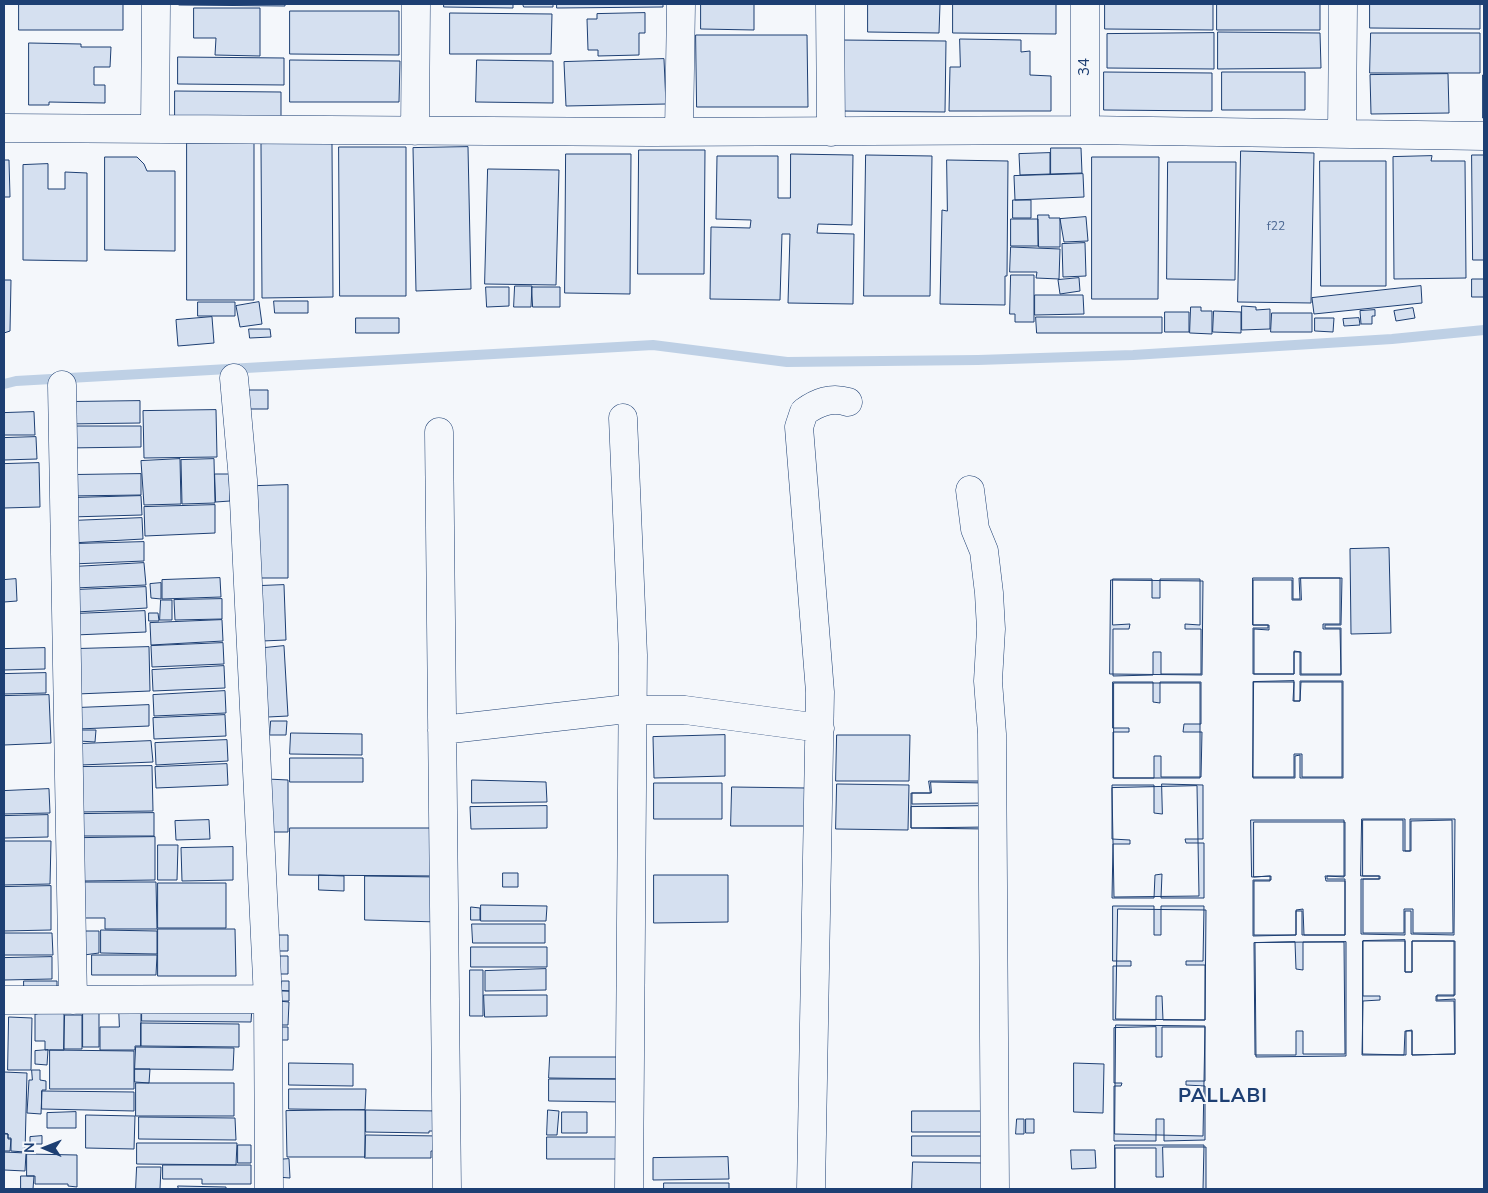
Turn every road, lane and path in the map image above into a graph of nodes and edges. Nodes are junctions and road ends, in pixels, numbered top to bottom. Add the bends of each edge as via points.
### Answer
1 (156, 4) edge
2 (416, 4) edge
3 (680, 4) edge
4 (830, 4) edge
5 (1085, 4) edge
6 (1343, 4) edge
7 (4, 128) edge
8 (155, 129) junction
9 (415, 130) junction
10 (1085, 130) junction
11 (679, 132) junction
12 (831, 132) junction
13 (1342, 134) junction
14 (1484, 136) edge
15 (234, 378) dead end
16 (62, 385) dead end
17 (848, 402) dead end
18 (624, 418) dead end
19 (439, 432) dead end
20 (970, 490) dead end
21 (633, 710) junction
22 (820, 728) junction
23 (442, 730) junction
24 (268, 999) junction
25 (4, 1000) edge
26 (74, 1000) junction
27 (269, 1189) edge
28 (447, 1189) edge
29 (629, 1189) edge
30 (811, 1189) edge
31 (995, 1189) edge

1 - 8 street
2 - 9 street
3 - 11 street
4 - 12 street
5 - 10 street, 34
6 - 13 street
7 - 8 street
8 - 9 street
9 - 11 street
10 - 12 street
10 - 13 street
11 - 12 street
13 - 14 street
15 - 24 street via 243,480
16 - 26 street
17 - 22 street via 837,399 821,402 804,412 799,427 820,692
18 - 21 street
19 - 23 street
20 - 31 street via 975,529 984,551 990,593 988,681 992,734
21 - 22 street via 685,710
21 - 23 street
21 - 29 street
22 - 30 street
23 - 28 street
24 - 26 street
24 - 27 street
25 - 26 street

